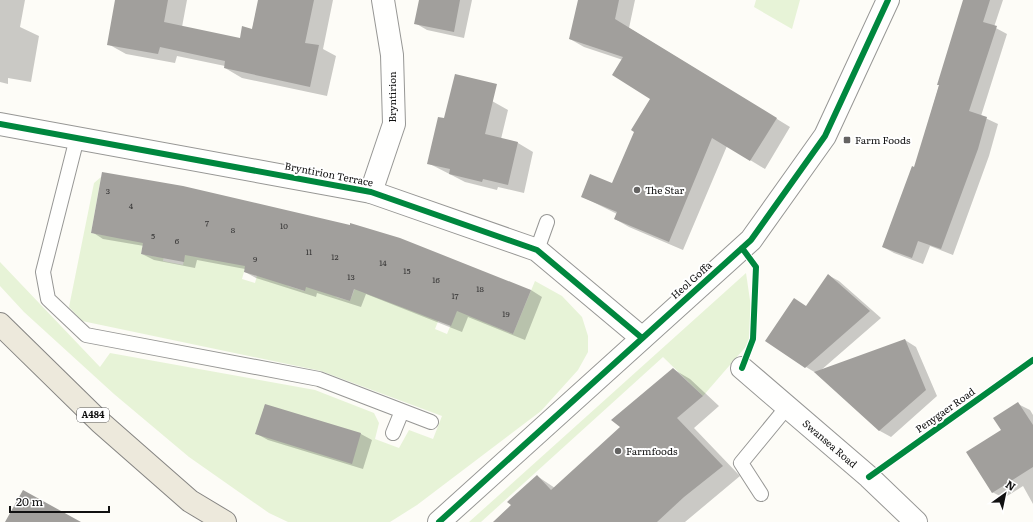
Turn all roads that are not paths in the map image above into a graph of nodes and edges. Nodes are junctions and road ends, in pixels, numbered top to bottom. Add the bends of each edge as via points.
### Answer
1 (383, 0) edge
2 (888, 0) edge
3 (0, 124) edge
4 (77, 138) junction
5 (371, 192) junction
6 (547, 222) dead end
7 (537, 250) junction
8 (0, 324) edge
9 (642, 338) junction
10 (742, 368) dead end
11 (787, 407) junction
12 (402, 411) junction
13 (431, 422) dead end
14 (393, 433) dead end
15 (761, 494) dead end
16 (190, 501) junction
17 (914, 521) edge
18 (205, 522) edge
19 (225, 522) edge
20 (439, 522) edge

1 - 5 street, Bryntirion via 392,55 394,124
2 - 9 street, Heol Goffa via 825,136 751,240
3 - 4 street, Bryntirion Terrace
4 - 5 street, Bryntirion Terrace
4 - 12 lane via 43,272 48,299 86,334 318,379
5 - 7 street, Bryntirion Terrace
6 - 7 lane
7 - 9 street, Bryntirion Terrace
8 - 16 main road, A484 via 100,422
9 - 20 street, Heol Goffa
10 - 11 street, Swansea Road
11 - 15 lane via 741,463
11 - 17 street, Swansea Road via 869,476
12 - 13 lane
12 - 14 lane
16 - 18 main road, A484
16 - 19 main road, A484

